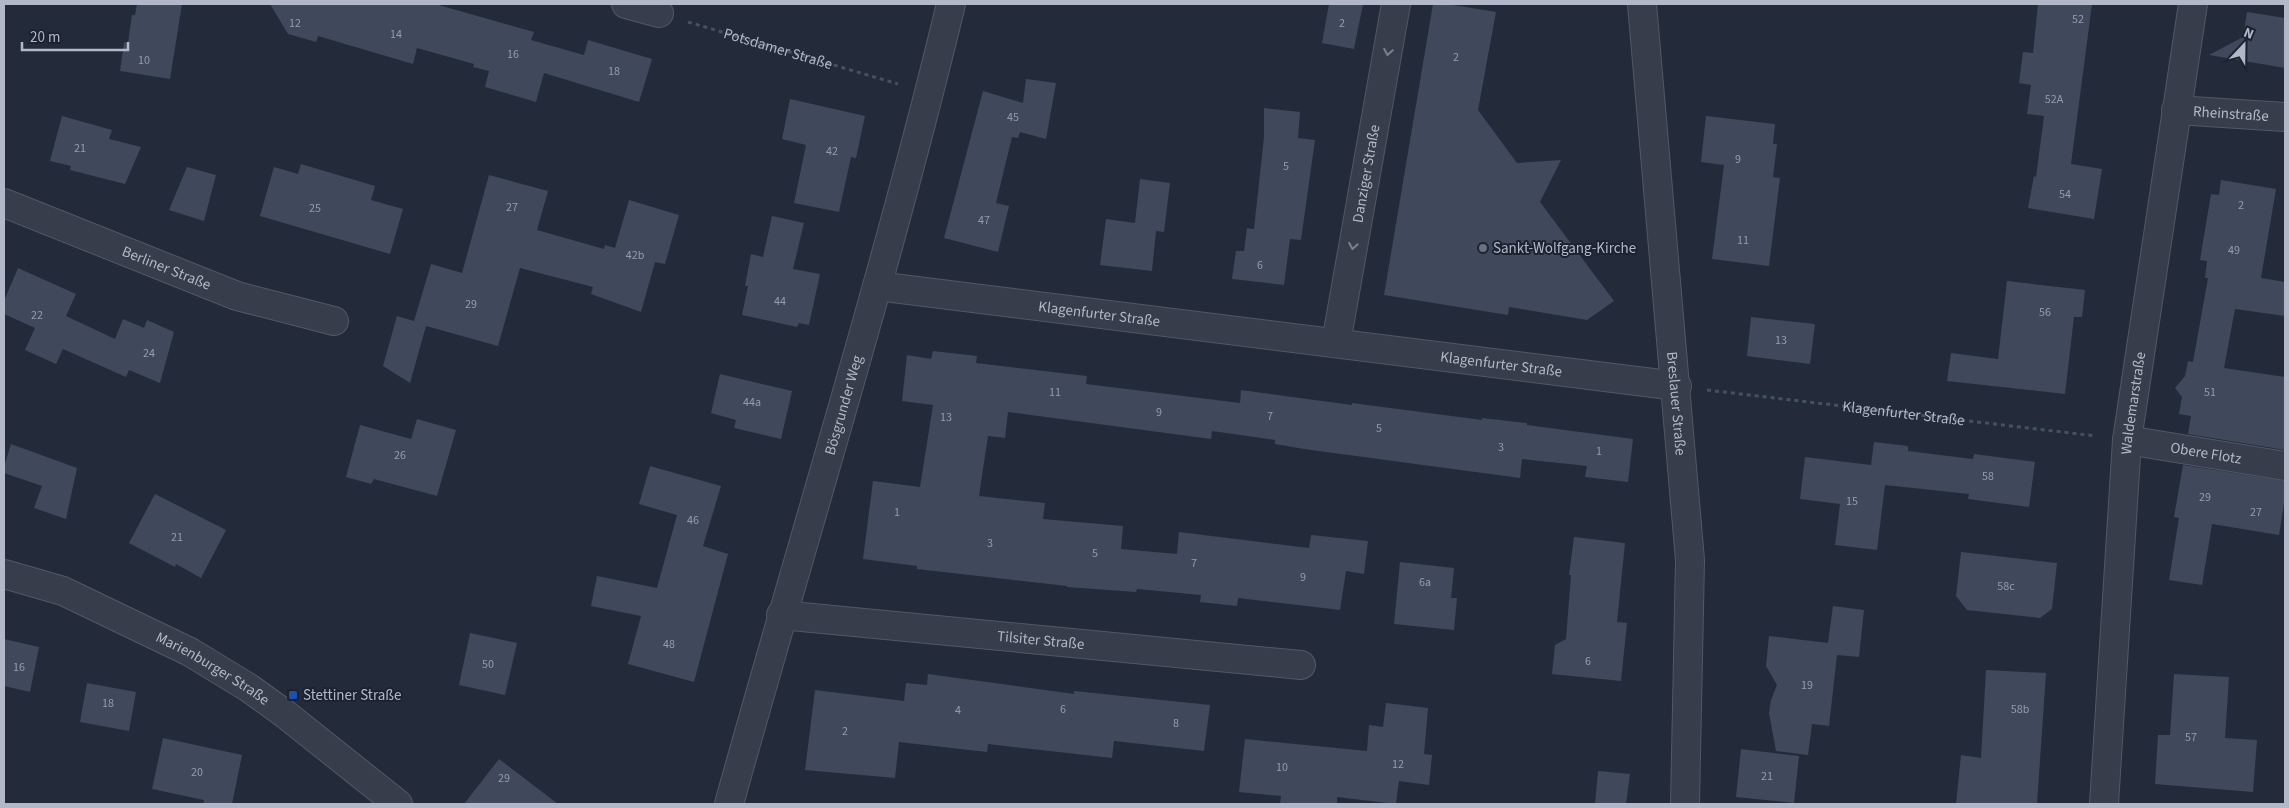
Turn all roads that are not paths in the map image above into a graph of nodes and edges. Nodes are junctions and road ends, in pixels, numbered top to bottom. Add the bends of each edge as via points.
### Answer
1 (626, 4) edge
2 (951, 4) edge
3 (1396, 4) edge
4 (1642, 4) edge
5 (2193, 4) edge
6 (659, 13) road end
7 (2176, 110) junction
8 (2285, 118) edge
9 (4, 203) edge
10 (876, 286) junction
11 (334, 321) dead end
12 (1336, 344) junction
13 (1677, 386) junction
14 (2126, 440) junction
15 (2285, 466) edge
16 (4, 574) edge
17 (781, 615) junction
18 (1301, 665) dead end
19 (398, 804) edge
20 (729, 804) edge
21 (1685, 804) edge
22 (2104, 804) edge

1 - 6 street
2 - 10 street, Bösgrunder Weg via 930,93
3 -> 12 street, Danziger Straße
4 - 13 street, Breslauer Straße
5 - 7 street, Waldemarstraße
7 - 8 street, Rheinstraße
7 - 14 street, Waldemarstraße
9 - 11 street, Berliner Straße via 237,296
10 - 12 street, Klagenfurter Straße
10 - 17 street, Bösgrunder Weg
12 - 13 street, Klagenfurter Straße
13 - 21 street, Breslauer Straße via 1690,560
14 - 15 street, Obere Flotz
14 - 22 street, Waldemarstraße
16 - 19 street, Marienburger Straße via 62,591 190,652 285,714
17 - 18 street, Tilsiter Straße
17 - 20 street, Bösgrunder Weg

